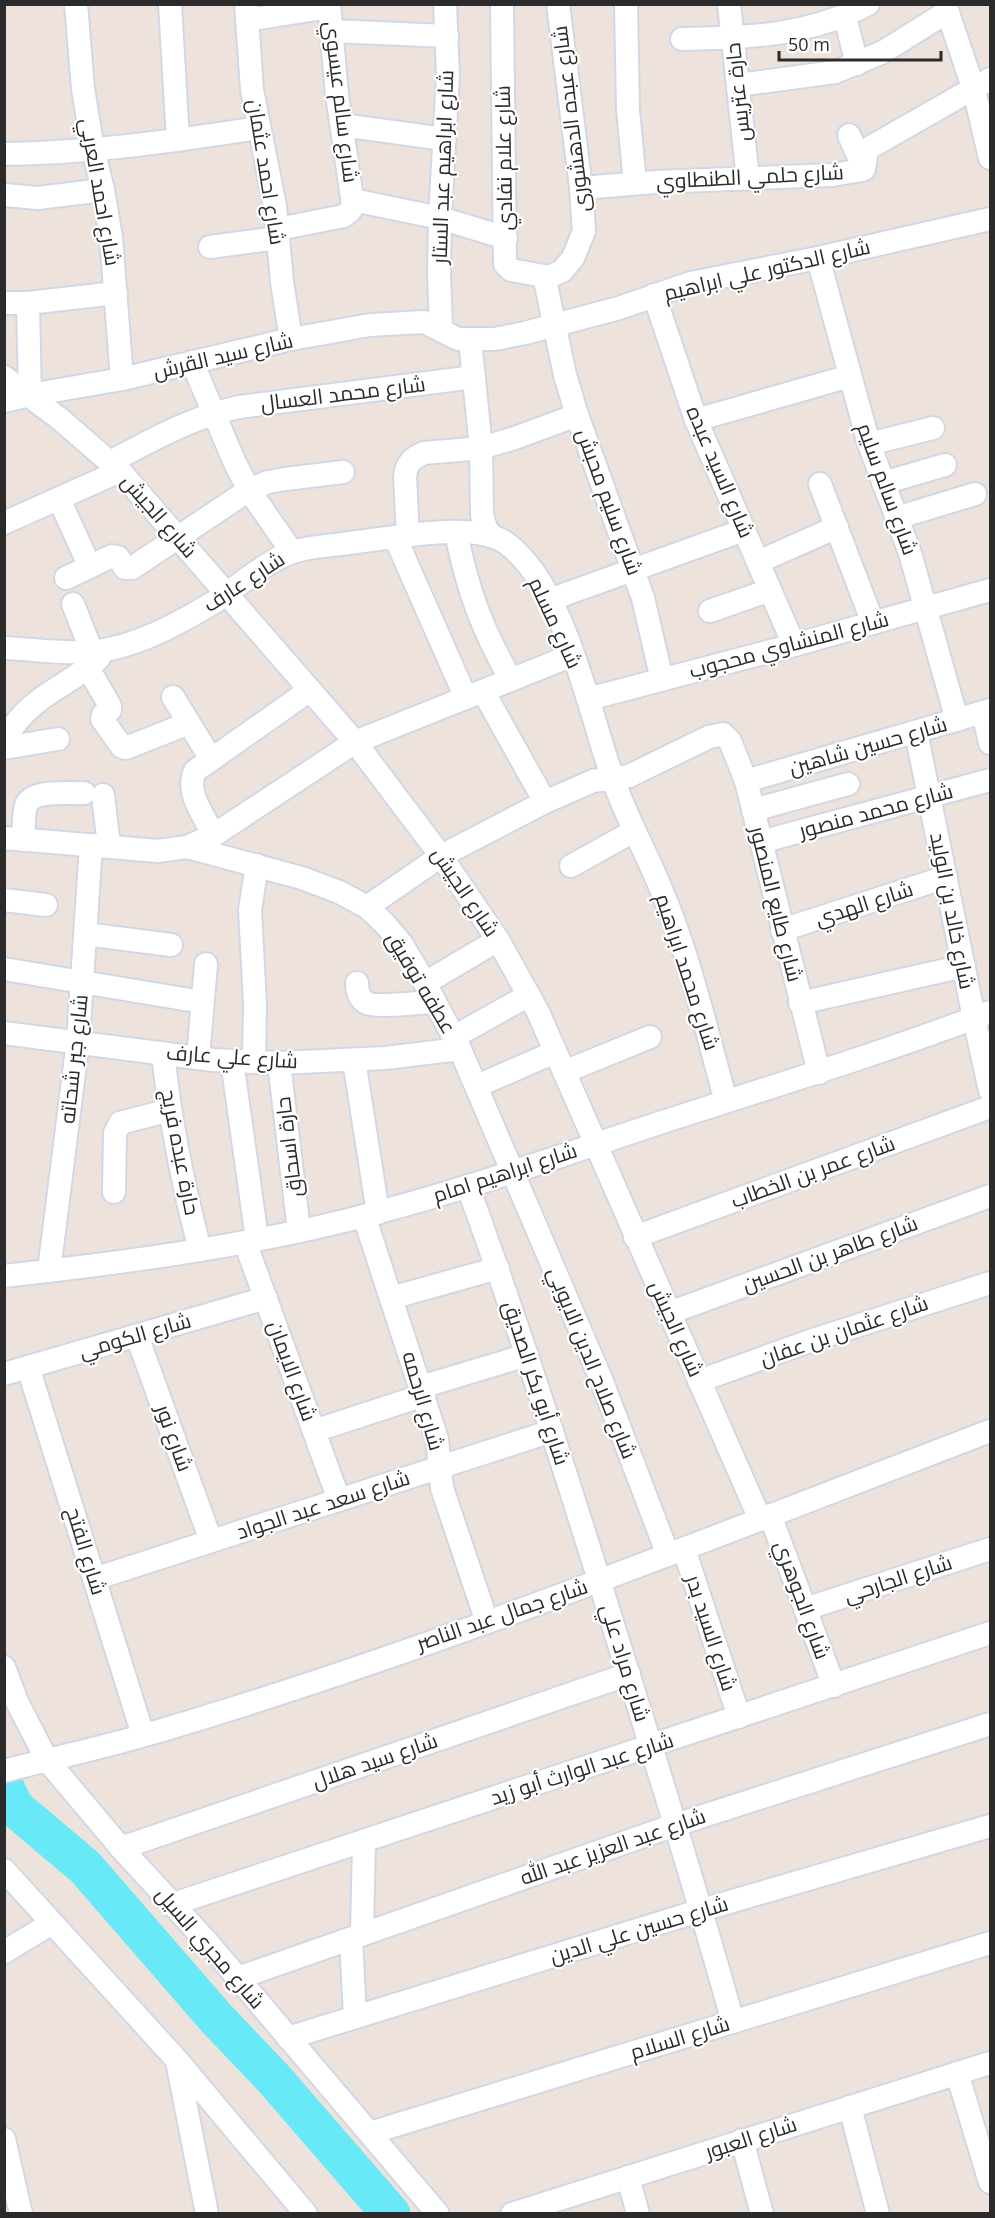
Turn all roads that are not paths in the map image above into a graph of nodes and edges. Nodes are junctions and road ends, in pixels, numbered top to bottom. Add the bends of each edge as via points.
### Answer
1 (76, 4) edge
2 (170, 4) edge
3 (445, 4) edge
4 (502, 4) edge
5 (558, 4) edge
6 (626, 4) edge
7 (729, 4) edge
8 (868, 4) edge
9 (329, 6) edge
10 (946, 8) edge
11 (247, 12) edge
12 (845, 17) junction
13 (331, 31) junction
14 (447, 36) junction
15 (732, 38) junction
16 (682, 39) dead end
17 (857, 64) junction
18 (738, 85) junction
19 (982, 85) edge
20 (342, 125) junction
21 (259, 128) junction
22 (849, 135) dead end
23 (444, 139) junction
24 (178, 140) junction
25 (93, 149) junction
26 (4, 154) edge
27 (990, 158) edge
28 (864, 169) junction
29 (748, 179) junction
30 (635, 183) junction
31 (581, 188) junction
32 (104, 190) junction
33 (4, 195) edge
34 (353, 200) junction
35 (440, 218) junction
36 (990, 219) edge
37 (278, 233) junction
38 (506, 238) junction
39 (210, 247) dead end
40 (818, 258) junction
41 (549, 278) junction
42 (117, 293) junction
43 (654, 295) junction
44 (4, 303) edge
45 (28, 303) junction
46 (554, 325) junction
47 (441, 329) junction
48 (291, 339) junction
49 (470, 340) junction
50 (192, 363) junction
51 (850, 376) junction
52 (4, 377) edge
53 (474, 377) junction
54 (122, 379) junction
55 (30, 395) junction
56 (4, 401) edge
57 (213, 412) junction
58 (577, 415) junction
59 (696, 420) junction
60 (933, 428) dead end
61 (869, 444) junction
62 (481, 448) junction
63 (945, 465) dead end
64 (115, 467) junction
65 (343, 472) dead end
66 (883, 483) junction
67 (820, 484) dead end
68 (249, 490) junction
69 (975, 494) dead end
70 (58, 499) junction
71 (896, 518) junction
72 (4, 523) edge
73 (837, 527) junction
74 (744, 530) junction
75 (456, 532) junction
76 (402, 536) junction
77 (490, 536) junction
78 (179, 538) junction
79 (292, 552) junction
80 (758, 562) junction
81 (90, 567) junction
82 (634, 570) junction
83 (66, 578) dead end
84 (770, 590) junction
85 (990, 590) edge
86 (227, 594) junction
87 (549, 600) junction
88 (74, 604) dead end
89 (927, 608) junction
90 (710, 611) dead end
91 (873, 623) junction
92 (794, 645) junction
93 (4, 648) edge
94 (573, 655) junction
95 (96, 656) junction
96 (511, 680) junction
97 (662, 680) junction
98 (310, 690) junction
99 (475, 694) junction
100 (173, 697) dead end
101 (588, 699) junction
102 (987, 711) edge
103 (12, 718) edge
104 (957, 720) junction
105 (189, 723) junction
106 (916, 732) junction
107 (58, 739) dead end
108 (4, 741) edge
109 (355, 742) junction
110 (990, 743) edge
111 (4, 748) edge
112 (211, 759) junction
113 (612, 779) junction
114 (990, 780) edge
115 (746, 781) junction
116 (848, 784) dead end
117 (929, 797) junction
118 (545, 802) junction
119 (753, 810) junction
120 (634, 831) junction
121 (214, 835) junction
122 (14, 839) edge
123 (761, 842) junction
124 (100, 845) junction
125 (187, 847) junction
126 (441, 856) junction
127 (257, 865) junction
128 (571, 866) dead end
129 (946, 877) junction
130 (4, 900) edge
131 (46, 905) dead end
132 (367, 908) junction
133 (782, 930) junction
134 (85, 934) junction
135 (498, 940) junction
136 (171, 945) dead end
137 (206, 964) dead end
138 (964, 966) junction
139 (4, 969) edge
140 (82, 982) junction
141 (357, 983) dead end
142 (430, 993) junction
143 (529, 996) junction
144 (202, 1002) junction
145 (800, 1003) junction
146 (982, 1015) edge
147 (4, 1033) edge
148 (650, 1038) dead end
149 (78, 1041) junction
150 (457, 1043) junction
151 (164, 1053) junction
152 (198, 1058) junction
153 (354, 1060) junction
154 (231, 1061) junction
155 (254, 1062) junction
156 (560, 1062) junction
157 (279, 1063) junction
158 (819, 1073) junction
159 (477, 1086) junction
160 (990, 1090) edge
161 (726, 1101) junction
162 (990, 1107) edge
163 (170, 1110) junction
164 (596, 1144) junction
165 (514, 1172) junction
166 (468, 1187) junction
167 (114, 1192) dead end
168 (990, 1196) edge
169 (371, 1214) junction
170 (299, 1231) junction
171 (635, 1237) junction
172 (251, 1241) junction
173 (200, 1250) junction
174 (498, 1268) junction
175 (49, 1271) junction
176 (4, 1276) edge
177 (990, 1283) edge
178 (266, 1298) junction
179 (391, 1298) junction
180 (669, 1313) junction
181 (137, 1336) junction
182 (527, 1355) junction
183 (28, 1367) junction
184 (4, 1374) edge
185 (699, 1381) junction
186 (422, 1391) junction
187 (314, 1431) junction
188 (552, 1431) junction
189 (990, 1431) edge
190 (441, 1467) junction
191 (339, 1500) junction
192 (765, 1517) junction
193 (211, 1541) junction
194 (990, 1549) edge
195 (676, 1552) junction
196 (94, 1578) junction
197 (600, 1581) junction
198 (805, 1609) junction
199 (487, 1622) junction
200 (990, 1634) edge
201 (4, 1668) edge
202 (629, 1674) junction
203 (834, 1686) junction
204 (739, 1717) junction
205 (990, 1724) edge
206 (143, 1736) junction
207 (651, 1746) junction
208 (37, 1763) junction
209 (4, 1771) edge
210 (675, 1825) junction
211 (990, 1826) edge
212 (364, 1841) junction
213 (121, 1848) junction
214 (4, 1870) edge
215 (173, 1904) junction
216 (702, 1910) junction
217 (52, 1923) junction
218 (357, 1936) junction
219 (990, 1943) edge
220 (4, 1952) edge
221 (238, 1978) junction
222 (355, 2017) junction
223 (733, 2022) junction
224 (288, 2038) junction
225 (177, 2060) junction
226 (990, 2063) edge
227 (957, 2073) junction
228 (849, 2107) junction
229 (370, 2133) junction
230 (4, 2139) edge
231 (742, 2140) junction
232 (8, 2172) edge
233 (628, 2177) junction
234 (990, 2182) edge
235 (21, 2214) edge
236 (207, 2214) edge
237 (306, 2214) edge
238 (438, 2214) edge
239 (512, 2214) edge
240 (638, 2214) edge
241 (762, 2214) edge
242 (878, 2214) edge

1 - 25 street, شارع احمد العربي
2 - 24 street
3 - 14 street, شارع ابراهيم عبد الستار
4 - 38 street, شارع علام نفادي
5 - 31 street, شارع عبده الدهشورى
6 - 30 street via 628,110
7 - 15 street, حارة عتريس
8 - 12 street
9 - 11 street
9 - 13 street, شارع سالم عيسوي
10 - 17 street via 883,52
10 - 19 street
11 - 21 street, شارع احمد عثمان via 252,90
12 - 15 street via 805,28
12 - 17 street
13 - 14 street
13 - 20 street, شارع سالم عيسوي
14 - 23 street, شارع ابراهيم عبد الستار
15 - 16 street
15 - 18 street, حارة عتريس
17 - 18 street via 835,72
18 - 29 street, حارة عتريس
19 - 27 street
19 - 28 street, شارع حلمي الطنطاوي via 869,148
20 - 23 street
20 - 34 street, شارع سالم عيسوي
21 - 24 street
21 - 37 street, شارع احمد عثمان
22 - 28 street
23 - 35 street, شارع ابراهيم عبد الستار
24 - 25 street
25 - 26 street
25 - 32 street, شارع احمد العربي
28 - 29 street, شارع حلمي الطنطاوي via 832,175
29 - 30 street, شارع حلمي الطنطاوي
30 - 31 street, شارع حلمي الطنطاوي
31 - 41 street, شارع عبده الدهشورى via 584,231 579,246 567,267
32 - 33 street via 38,198
32 - 42 street, شارع احمد العربي
34 - 35 street
34 - 37 street via 351,210 344,216
35 - 38 street
35 - 47 street, شارع ابراهيم عبد الستار
36 - 40 street, شارع الدكتور علي ابراهيم
37 - 39 street
37 - 48 street, شارع احمد عثمان
38 - 41 street, شارع علام نفادي via 508,268
40 - 43 street, شارع الدكتور علي ابراهيم via 691,283
40 - 51 street, شارع سالم سليم
41 - 46 street via 546,285
42 - 45 street
42 - 54 street, شارع احمد العربي
43 - 46 street, شارع الدكتور علي ابراهيم
43 - 59 street, شارع السيد عبده
44 - 45 street
45 - 55 street
46 - 49 street, شارع الدكتور علي ابراهيم via 495,339
46 - 58 street, شارع سليم محبش
47 - 48 street, شارع سيد القرش via 412,321
47 - 49 street, شارع الدكتور علي ابراهيم via 458,339
48 - 50 street, شارع سيد القرش
49 - 53 street
50 - 54 street, شارع سيد القرش
50 - 57 street
51 - 59 street
51 - 61 street, شارع سالم سليم
52 - 55 street, شارع الجيش
53 - 57 street, شارع محمد العسال
53 - 62 street
54 - 55 street, شارع سيد القرش
55 - 56 street, شارع سيد القرش
55 - 64 street, شارع الجيش
57 - 64 street, شارع محمد العسال via 186,423
57 - 68 street
58 - 62 street
58 - 82 street, شارع سليم محبش
59 - 74 street, شارع السيد عبده
60 - 61 street
61 - 66 street, شارع سالم سليم
62 - 76 street via 424,453 410,462 405,477
62 - 77 street via 482,515
63 - 66 street
64 - 70 street, شارع محمد العسال
64 - 78 street, شارع الجيش
65 - 68 street via 268,482
66 - 71 street, شارع سالم سليم
67 - 73 street
68 - 78 street
68 - 79 street
69 - 71 street
70 - 72 street, شارع محمد العسال
70 - 81 street
71 - 89 street, شارع سالم سليم
73 - 80 street
73 - 91 street
74 - 80 street, شارع السيد عبده
74 - 82 street
75 - 76 street, شارع عارف
75 - 77 street, شارع عارف
75 - 96 street via 475,609
76 - 79 street, شارع عارف
76 - 99 street
77 - 87 street, شارع مسلم via 504,542 523,559
78 - 81 street via 129,569 114,556
78 - 86 street, شارع الجيش
79 - 86 street, شارع عارف
80 - 84 street, شارع السيد عبده
81 - 83 street
82 - 87 street
82 - 97 street, شارع سليم محبش
84 - 90 street
84 - 92 street, شارع السيد عبده
85 - 89 street, شارع المنشاوي محجوب
86 - 95 street, شارع عارف via 165,629
86 - 98 street, شارع الجيش
87 - 94 street, شارع مسلم
88 - 95 street
89 - 91 street, شارع المنشاوي محجوب
89 - 104 street, شارع سالم سليم
91 - 92 street, شارع المنشاوي محجوب
92 - 97 street, شارع المنشاوي محجوب
93 - 95 street, شارع عارف
94 - 96 street
94 - 101 street, شارع مسلم
95 - 103 street
95 - 105 street via 111,709 102,719 122,747
96 - 99 street
97 - 101 street, شارع المنشاوي محجوب
98 - 109 street, شارع الجيش
98 - 112 street
99 - 109 street
99 - 118 street
100 - 105 street
101 - 113 street, شارع مسلم
102 - 104 street, شارع حسين شاهين
102 - 110 street
103 - 108 street
104 - 106 street, شارع حسين شاهين
105 - 112 street
106 - 115 street, شارع حسين شاهين
106 - 117 street, شارع خالد بن الوليد
107 - 111 street
109 - 121 street
109 - 126 street, شارع الجيش
112 - 121 street via 195,771 191,785
113 - 115 street, شارع طايع المنصور via 637,773 709,737 723,734
113 - 118 street via 594,781
113 - 120 street, شارع محمد ابراهيم
114 - 117 street, شارع محمد منصور
115 - 119 street, شارع طايع المنصور
116 - 119 street
117 - 123 street, شارع محمد منصور
117 - 129 street, شارع خالد بن الوليد
118 - 126 street
119 - 123 street, شارع طايع المنصور
120 - 128 street
120 - 161 street, شارع محمد ابراهيم via 681,941
121 - 125 street
122 - 124 street
122 - 124 street, شارع جبر شحاته via 26,805 33,797 93,794
123 - 133 street, شارع طايع المنصور
124 - 125 street via 158,851
124 - 134 street, شارع جبر شحاته
125 - 127 street, عطفه توفيق
126 - 132 street
126 - 135 street, شارع الجيش
127 - 132 street, عطفه توفيق via 339,892
127 - 155 street via 250,910
129 - 133 street, شارع الهدي
129 - 138 street, شارع خالد بن الوليد
130 - 131 street
132 - 142 street, عطفه توفيق via 401,943
133 - 145 street, شارع طايع المنصور
134 - 136 street
134 - 140 street, شارع جبر شحاته
135 - 142 street
135 - 143 street, شارع الجيش
137 - 144 street
138 - 145 street
138 - 146 street, شارع خالد بن الوليد
139 - 140 street
140 - 144 street
140 - 149 street, شارع جبر شحاته
141 - 142 street via 361,999 371,1005
142 - 150 street, عطفه توفيق
143 - 150 street, شارع علي عارف
143 - 156 street, شارع الجيش
144 - 152 street
145 - 158 street, شارع طايع المنصور
146 - 158 street, شارع ابراهيم امام
146 - 160 street, شارع خالد بن الوليد
147 - 149 street, شارع علي عارف
148 - 156 street
149 - 151 street, شارع علي عارف
149 - 175 street, شارع جبر شحاته
150 - 153 street, شارع علي عارف
150 - 159 street, عطفه توفيق
151 - 152 street, شارع علي عارف
151 - 163 street, حارة عبده فريج
152 - 154 street, شارع علي عارف
153 - 157 street, شارع علي عارف
153 - 169 street, شارع الرحمه
154 - 155 street, شارع علي عارف
154 - 172 street, شارع الايمان
155 - 157 street, شارع علي عارف
156 - 159 street
156 - 164 street, شارع الجيش
157 - 170 street, حارة اسحاق
158 - 161 street, شارع ابراهيم امام
159 - 165 street, عطفه توفيق
161 - 164 street, شارع ابراهيم امام
162 - 171 street, شارع عمر بن الخطاب
163 - 167 street via 117,1126
163 - 173 street, حارة عبده فريج
164 - 165 street, شارع ابراهيم امام
164 - 171 street, شارع الجيش
165 - 166 street, شارع ابراهيم امام
165 - 195 street, شارع صلاح الدين الايوبي
166 - 169 street, شارع ابراهيم امام
166 - 174 street, شارع أبو بكر الصديق
168 - 180 street, شارع طاهر بن الحسين
169 - 170 street, شارع ابراهيم امام
169 - 179 street, شارع الرحمه
170 - 172 street, شارع ابراهيم امام
171 - 180 street, شارع الجيش
172 - 173 street, شارع ابراهيم امام
172 - 178 street, شارع الايمان
173 - 175 street, شارع ابراهيم امام
174 - 179 street
174 - 182 street, شارع أبو بكر الصديق
175 - 176 street, شارع ابراهيم امام
177 - 185 street, شارع عثمان بن عفان
178 - 181 street, شارع الكومي
178 - 187 street, شارع الايمان
179 - 186 street, شارع الرحمه
180 - 185 street, شارع الجيش
181 - 183 street, شارع الكومي
181 - 193 street, شارع نور
182 - 186 street
182 - 188 street, شارع أبو بكر الصديق
183 - 184 street, شارع الكومي
183 - 196 street, شارع الفتح
185 - 192 street, شارع الجيش
186 - 187 street
186 - 190 street, شارع الرحمه
187 - 191 street, شارع الايمان
188 - 190 street, شارع سعد عبد الجواد
188 - 197 street, شارع أبو بكر الصديق
189 - 192 street, شارع جمال عبد الناصر
190 - 191 street, شارع سعد عبد الجواد
190 - 199 street, شارع الرحمه via 442,1488
191 - 193 street, شارع سعد عبد الجواد
192 - 195 street, شارع جمال عبد الناصر
192 - 198 street, شارع الجوهري
193 - 196 street, شارع سعد عبد الجواد
194 - 198 street, شارع الجارحي
195 - 197 street, شارع جمال عبد الناصر
195 - 204 street, شارع السيد بدر
196 - 206 street, شارع الفتح
197 - 199 street, شارع جمال عبد الناصر
197 - 202 street, شارع مراد علي
198 - 203 street, شارع الجوهري
199 - 206 street, شارع جمال عبد الناصر
200 - 203 street, شارع عبد الوارث أبو زيد
201 - 208 street, شارع مجري السيل
202 - 207 street, شارع مراد علي
202 - 213 street, شارع سيد هلال
203 - 204 street, شارع عبد الوارث أبو زيد
204 - 207 street, شارع عبد الوارث أبو زيد
205 - 210 street, شارع عبد العزيز عبد الله
206 - 208 street, شارع جمال عبد الناصر
207 - 210 street, شارع مراد علي
207 - 212 street, شارع عبد الوارث أبو زيد
208 - 209 street, شارع جمال عبد الناصر
208 - 213 street, شارع مجري السيل
210 - 216 street, شارع مراد علي
210 - 218 street, شارع عبد العزيز عبد الله
211 - 216 street, شارع حسين علي الدين
212 - 215 street, شارع عبد الوارث أبو زيد
212 - 218 street
213 - 215 street, شارع مجري السيل
214 - 217 street
215 - 221 street, شارع مجري السيل
216 - 222 street, شارع حسين علي الدين
216 - 223 street, شارع مراد علي
217 - 220 street
217 - 225 street
218 - 221 street, شارع عبد العزيز عبد الله
218 - 222 street
219 - 223 street, شارع السلام
221 - 224 street, شارع مجري السيل
222 - 224 street, شارع حسين علي الدين
223 - 229 street, شارع السلام
224 - 229 street, شارع مجري السيل
225 - 236 street
225 - 237 street
226 - 227 street, شارع العبور
227 - 228 street, شارع العبور
227 - 234 street
228 - 231 street, شارع العبور
228 - 242 street
229 - 238 street, شارع مجري السيل
230 - 232 street
231 - 233 street, شارع العبور
231 - 241 street
232 - 235 street
233 - 239 street, شارع العبور
233 - 240 street

